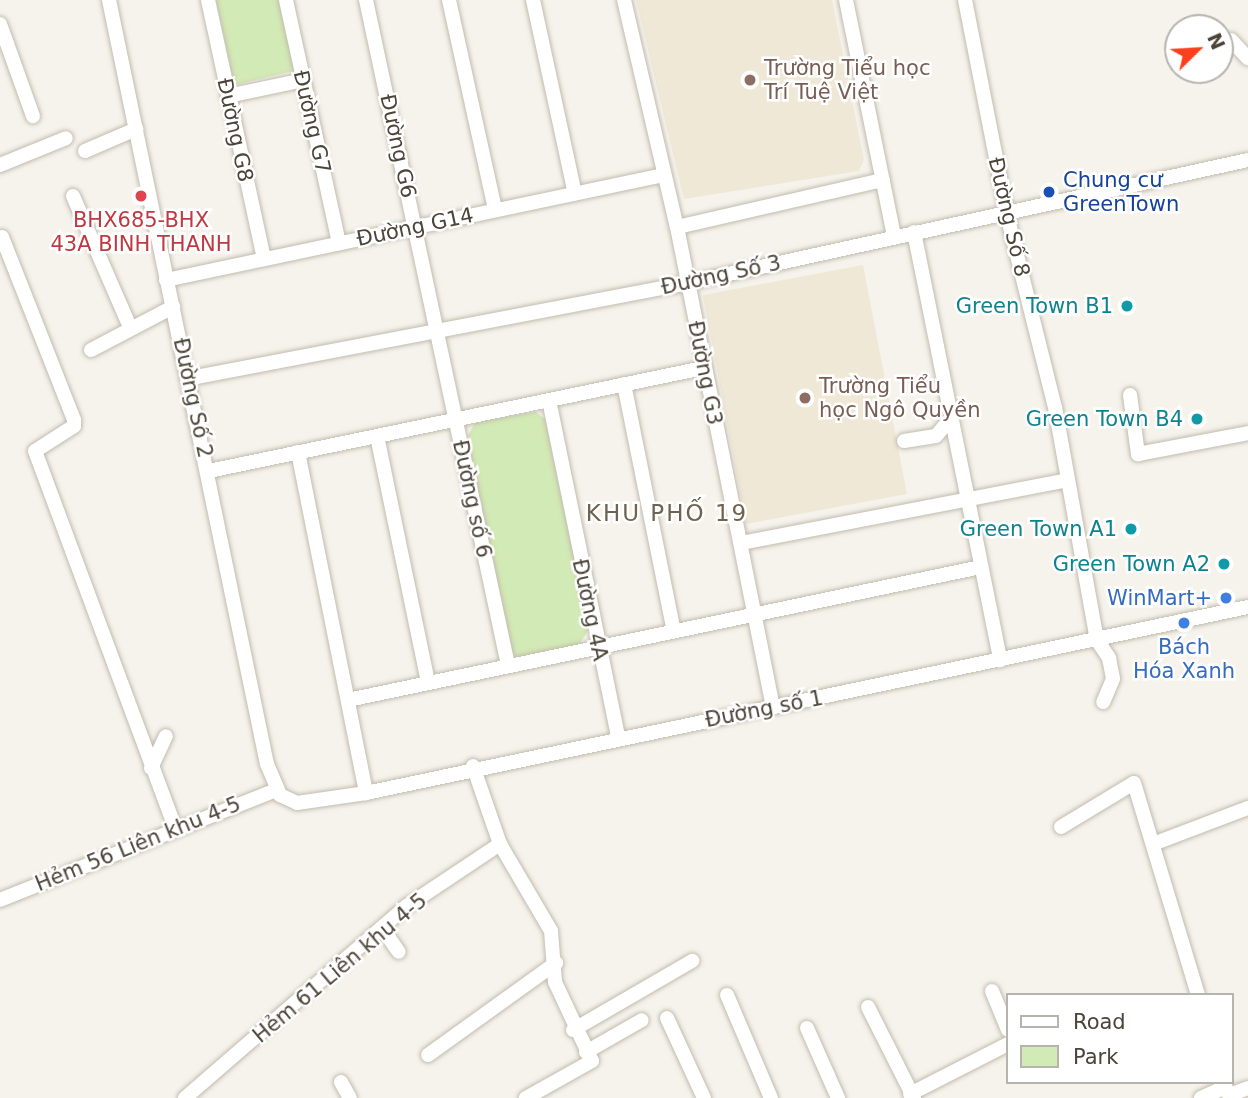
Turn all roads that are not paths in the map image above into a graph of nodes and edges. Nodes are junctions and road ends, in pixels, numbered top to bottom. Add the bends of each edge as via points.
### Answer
1 (110, 0) edge
2 (208, 0) edge
3 (286, 0) edge
4 (366, 0) edge
5 (449, 0) edge
6 (533, 0) edge
7 (624, 0) edge
8 (846, 0) edge
9 (965, 0) edge
10 (0, 24) edge
11 (1234, 43) edge
12 (1248, 58) edge
13 (303, 80) junction
14 (228, 96) junction
15 (33, 116) dead end
16 (136, 130) junction
17 (66, 138) dead end
18 (85, 152) dead end
19 (1248, 159) edge
20 (0, 165) edge
21 (664, 175) junction
22 (883, 180) junction
23 (575, 194) junction
24 (73, 196) dead end
25 (495, 210) junction
26 (1007, 215) junction
27 (677, 226) junction
28 (415, 227) junction
29 (914, 232) junction
30 (1, 236) edge
31 (894, 236) junction
32 (339, 243) junction
33 (264, 260) junction
34 (166, 280) junction
35 (688, 283) junction
36 (173, 307) junction
37 (130, 327) junction
38 (438, 332) junction
39 (91, 350) dead end
40 (703, 368) junction
41 (191, 379) junction
42 (624, 384) junction
43 (1130, 395) dead end
44 (549, 400) junction
45 (951, 418) junction
46 (455, 419) junction
47 (1248, 433) edge
48 (377, 436) junction
49 (904, 441) dead end
50 (298, 452) junction
51 (209, 471) junction
52 (1067, 480) junction
53 (966, 496) junction
54 (741, 543) junction
55 (981, 567) junction
56 (1248, 607) edge
57 (754, 615) junction
58 (674, 631) junction
59 (1097, 640) junction
60 (598, 648) junction
61 (1000, 660) junction
62 (508, 665) junction
63 (428, 681) junction
64 (348, 700) junction
65 (1103, 702) dead end
66 (773, 706) junction
67 (166, 736) dead end
68 (618, 737) junction
69 (473, 766) junction
70 (151, 768) junction
71 (278, 793) junction
72 (366, 793) junction
73 (1248, 808) edge
74 (1061, 827) dead end
75 (175, 828) junction
76 (500, 844) junction
77 (1153, 844) junction
78 (0, 900) edge
79 (382, 928) junction
80 (400, 952) dead end
81 (692, 961) dead end
82 (556, 963) junction
83 (992, 991) dead end
84 (1197, 993) edge
85 (727, 995) dead end
86 (868, 1007) dead end
87 (667, 1018) dead end
88 (642, 1020) dead end
89 (1006, 1025) edge
90 (807, 1028) dead end
91 (573, 1030) junction
92 (1006, 1045) edge
93 (586, 1052) junction
94 (428, 1055) dead end
95 (341, 1082) dead end
96 (1248, 1088) edge
97 (1227, 1091) edge
98 (190, 1096) edge
99 (912, 1096) edge
100 (350, 1098) edge
101 (526, 1098) edge
102 (704, 1098) edge
103 (771, 1098) edge
104 (838, 1098) edge
105 (1201, 1098) edge

1 - 16 street, Đường Số 2
2 - 14 street, Đường G8
3 - 13 street, Đường G7
4 - 28 street, Đường G6
5 - 25 street
6 - 23 street
7 - 21 street, Đường G3
8 - 22 street
9 - 26 street, Đường Số 8
10 - 15 street
11 - 12 street
13 - 14 street
13 - 32 street, Đường G7
14 - 33 street, Đường G8
16 - 18 street
16 - 34 street, Đường Số 2
17 - 20 street
19 - 26 street, Đường Số 3
21 - 23 street, Đường G14
21 - 27 street, Đường G3
22 - 27 street
22 - 31 street
23 - 25 street, Đường G14
24 - 37 street
25 - 28 street, Đường G14
26 - 29 street, Đường Số 3
26 - 52 street, Đường Số 8
27 - 35 street, Đường G3
28 - 32 street, Đường G14
28 - 38 street, Đường G6
29 - 31 street, Đường Số 3
29 - 45 street
30 - 70 street via 74,420 68,431 35,451
31 - 35 street, Đường Số 3
32 - 33 street, Đường G14
33 - 34 street, Đường G14
34 - 36 street, Đường Số 2
35 - 38 street, Đường Số 3
35 - 40 street, Đường G3
36 - 37 street
36 - 41 street, Đường Số 2
37 - 39 street
38 - 41 street, Đường Số 3
38 - 46 street, Đường số 6
40 - 42 street
40 - 54 street, Đường G3
41 - 51 street, Đường Số 2
42 - 44 street
42 - 58 street
43 - 47 street via 1138,454
44 - 46 street
44 - 60 street, Đường 4A
45 - 49 street via 936,436
45 - 53 street
46 - 48 street
46 - 62 street, Đường số 6
48 - 50 street
48 - 63 street
50 - 51 street
50 - 64 street
51 - 71 street, Đường Số 2
52 - 53 street
52 - 59 street, Đường Số 8
53 - 54 street
53 - 55 street
54 - 57 street, Đường G3
55 - 57 street
55 - 61 street
56 - 59 street, Đường số 1
57 - 58 street
57 - 66 street, Đường G3
58 - 60 street
59 - 61 street, Đường số 1
59 - 65 street, Đường Số 8 via 1113,679
60 - 62 street
60 - 68 street, Đường 4A
61 - 66 street, Đường số 1
62 - 63 street
63 - 64 street
64 - 72 street
66 - 68 street, Đường số 1
67 - 70 street
68 - 69 street, Đường số 1
69 - 72 street, Đường số 1
69 - 76 street
70 - 75 street
71 - 72 street, Đường số 1 via 297,803
71 - 75 street, Hẻm 56 Liên khu 4-5
73 - 77 street
74 - 77 street via 1134,783
75 - 78 street, Hẻm 56 Liên khu 4-5
76 - 79 street, Hẻm 61 Liên khu 4-5
76 - 82 street via 551,931
77 - 84 street
79 - 80 street
79 - 98 street, Hẻm 61 Liên khu 4-5
81 - 91 street
82 - 91 street via 555,982
82 - 94 street
83 - 89 street
85 - 103 street
86 - 99 street
87 - 102 street
88 - 93 street
90 - 104 street
91 - 93 street
92 - 99 street
93 - 101 street via 592,1061
95 - 100 street
96 - 97 street
97 - 105 street

